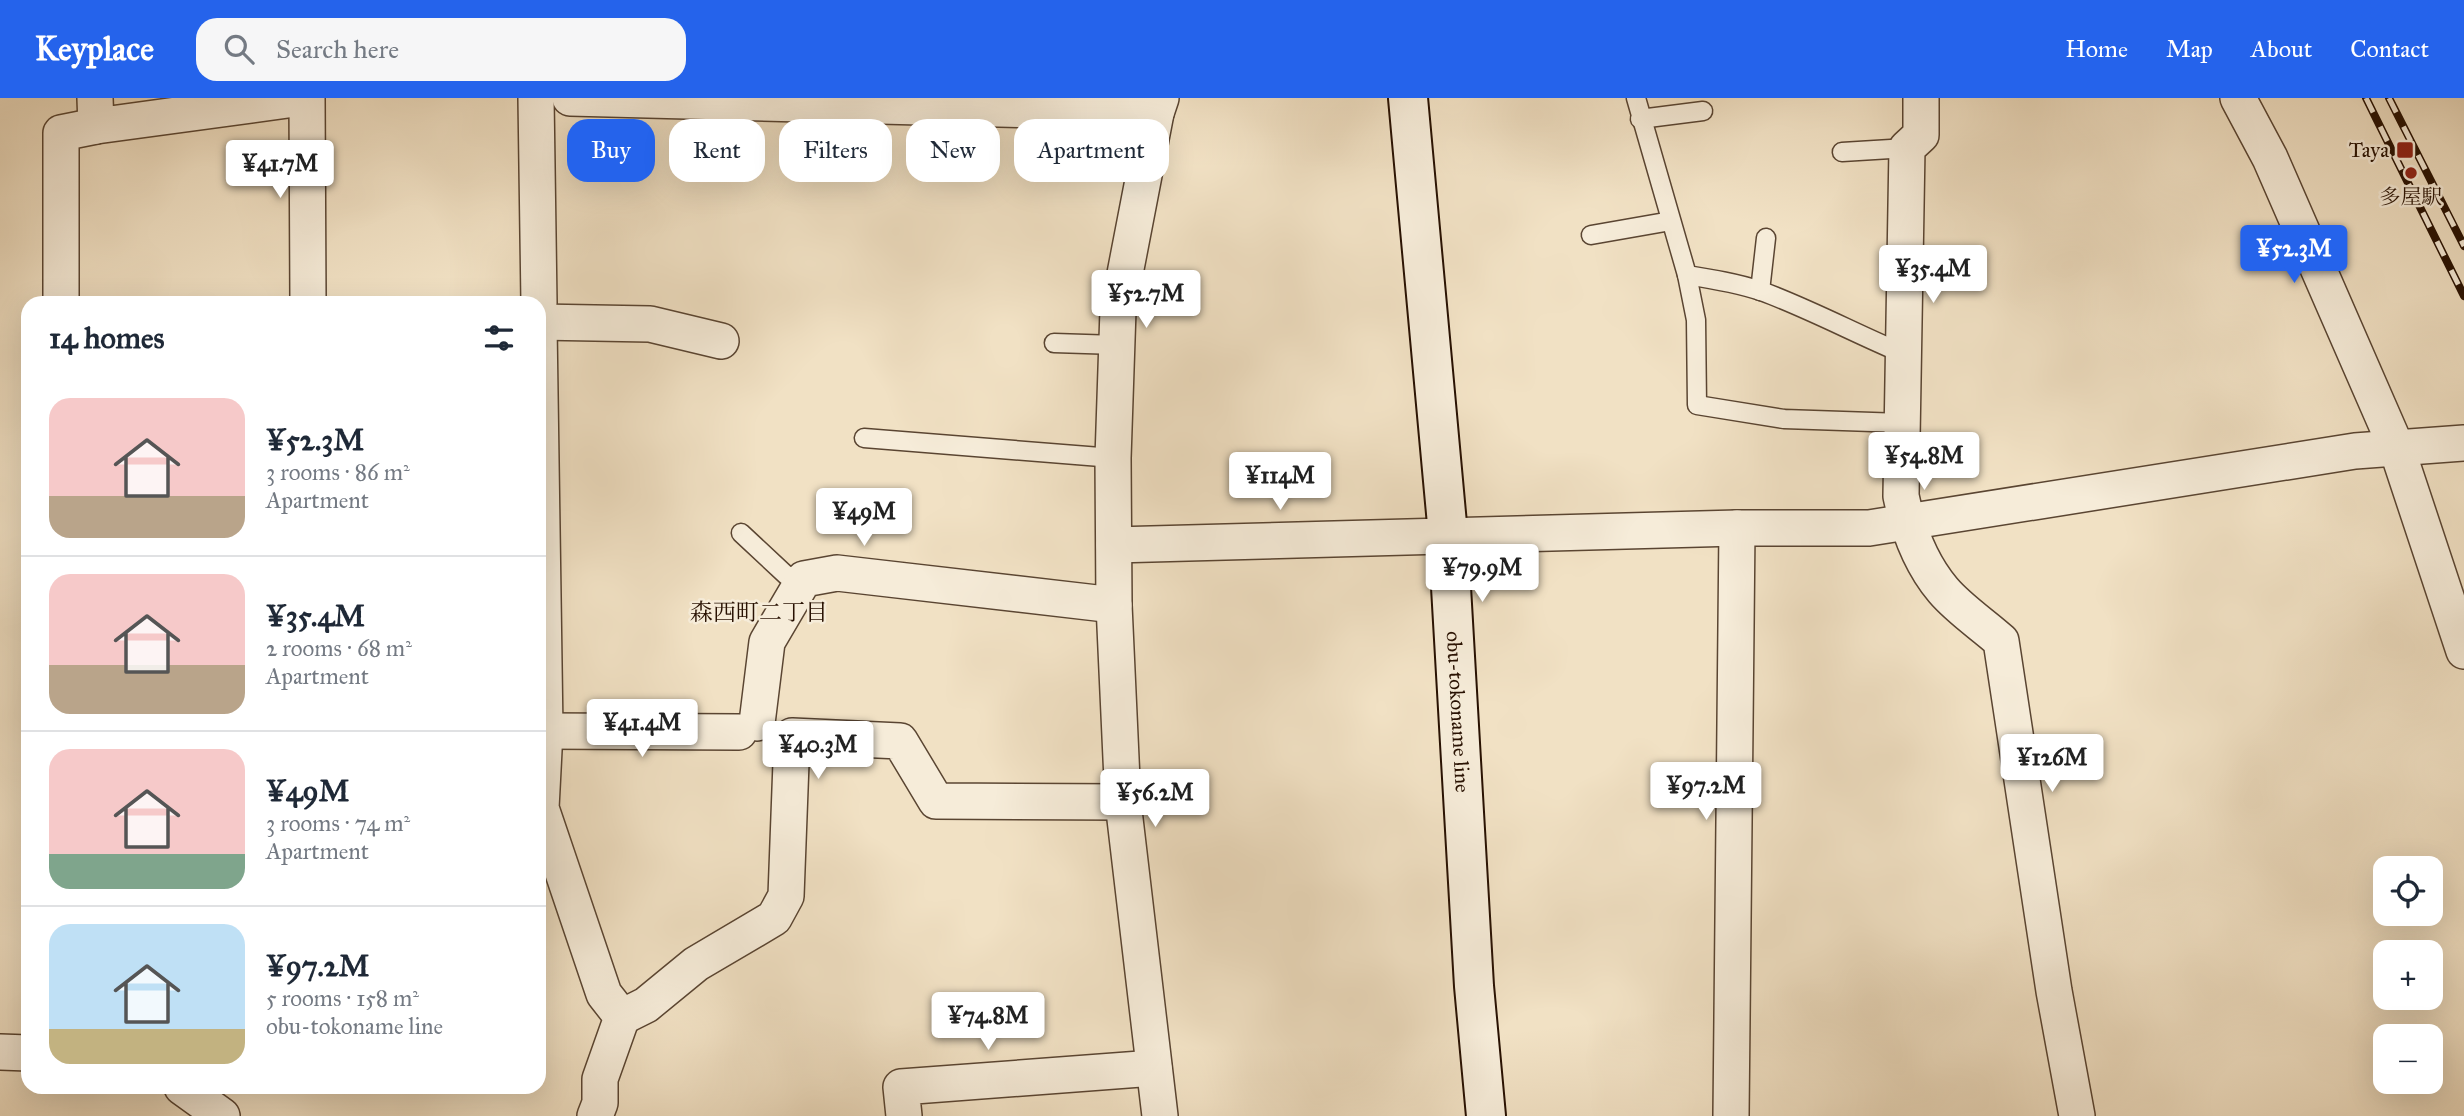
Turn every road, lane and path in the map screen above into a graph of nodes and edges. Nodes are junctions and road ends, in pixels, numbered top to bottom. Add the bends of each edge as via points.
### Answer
1 (302, 98) edge
2 (307, 98) edge
3 (536, 98) edge
4 (570, 98) edge
5 (1408, 98) edge
6 (1636, 98) edge
7 (1921, 98) edge
8 (2238, 98) edge
9 (1159, 106) edge
10 (1703, 111) dead end
11 (95, 112) edge
12 (1640, 119) junction
13 (1907, 148) junction
14 (1842, 152) dead end
15 (1671, 221) junction
16 (1591, 235) dead end
17 (1766, 238) dead end
18 (1687, 275) junction
19 (1760, 291) junction
20 (61, 296) edge
21 (308, 296) edge
22 (539, 296) edge
23 (546, 324) edge
24 (721, 341) dead end
25 (1054, 343) dead end
26 (1117, 345) junction
27 (1904, 354) junction
28 (1902, 423) junction
29 (864, 438) dead end
30 (2464, 443) edge
31 (2397, 449) junction
32 (1113, 458) junction
33 (1906, 523) junction
34 (1737, 528) junction
35 (741, 533) dead end
36 (1448, 535) junction
37 (1114, 545) junction
38 (804, 579) junction
39 (1114, 605) junction
40 (2464, 651) edge
41 (546, 731) edge
42 (1123, 802) junction
43 (546, 823) edge
44 (622, 1017) junction
45 (0, 1052) edge
46 (21, 1053) edge
47 (1154, 1068) junction
48 (192, 1094) edge
49 (222, 1116) edge
50 (595, 1116) edge
51 (904, 1116) edge
52 (1160, 1116) edge
53 (1486, 1116) edge
54 (1731, 1116) edge
55 (2077, 1116) edge

1 - 11 street
2 - 21 street
3 - 22 street
4 - 9 street
5 - 36 main road, obu-tokoname line
6 - 12 lane
7 - 13 street via 1921,135
8 - 31 street via 2270,158
9 - 26 street via 1118,310
10 - 12 lane
11 - 20 street via 61,133
12 - 15 lane
13 - 14 lane
13 - 27 street
15 - 16 lane
15 - 18 lane
17 - 19 lane
18 - 19 lane
18 - 28 lane via 1696,320 1697,405 1784,419
19 - 27 lane
23 - 24 street via 650,324
25 - 26 lane
26 - 32 street
27 - 28 street
28 - 33 street via 1901,496
29 - 32 lane
30 - 31 street
31 - 33 street via 2355,451
31 - 40 street
32 - 37 street
33 - 34 street via 1869,528
33 - 55 street via 1944,591 2001,641
34 - 36 street
34 - 54 street
35 - 38 lane via 786,575
36 - 37 street
36 - 53 main road, obu-tokoname line
37 - 39 street
38 - 39 street via 837,573
38 - 41 street via 767,642 748,728
39 - 42 street
42 - 44 street via 936,801 900,741 792,736 786,896 774,918 696,964
42 - 47 street
43 - 44 street via 604,994
44 - 50 street via 600,1079
45 - 46 street
47 - 51 street via 901,1087
47 - 52 street
48 - 49 street

